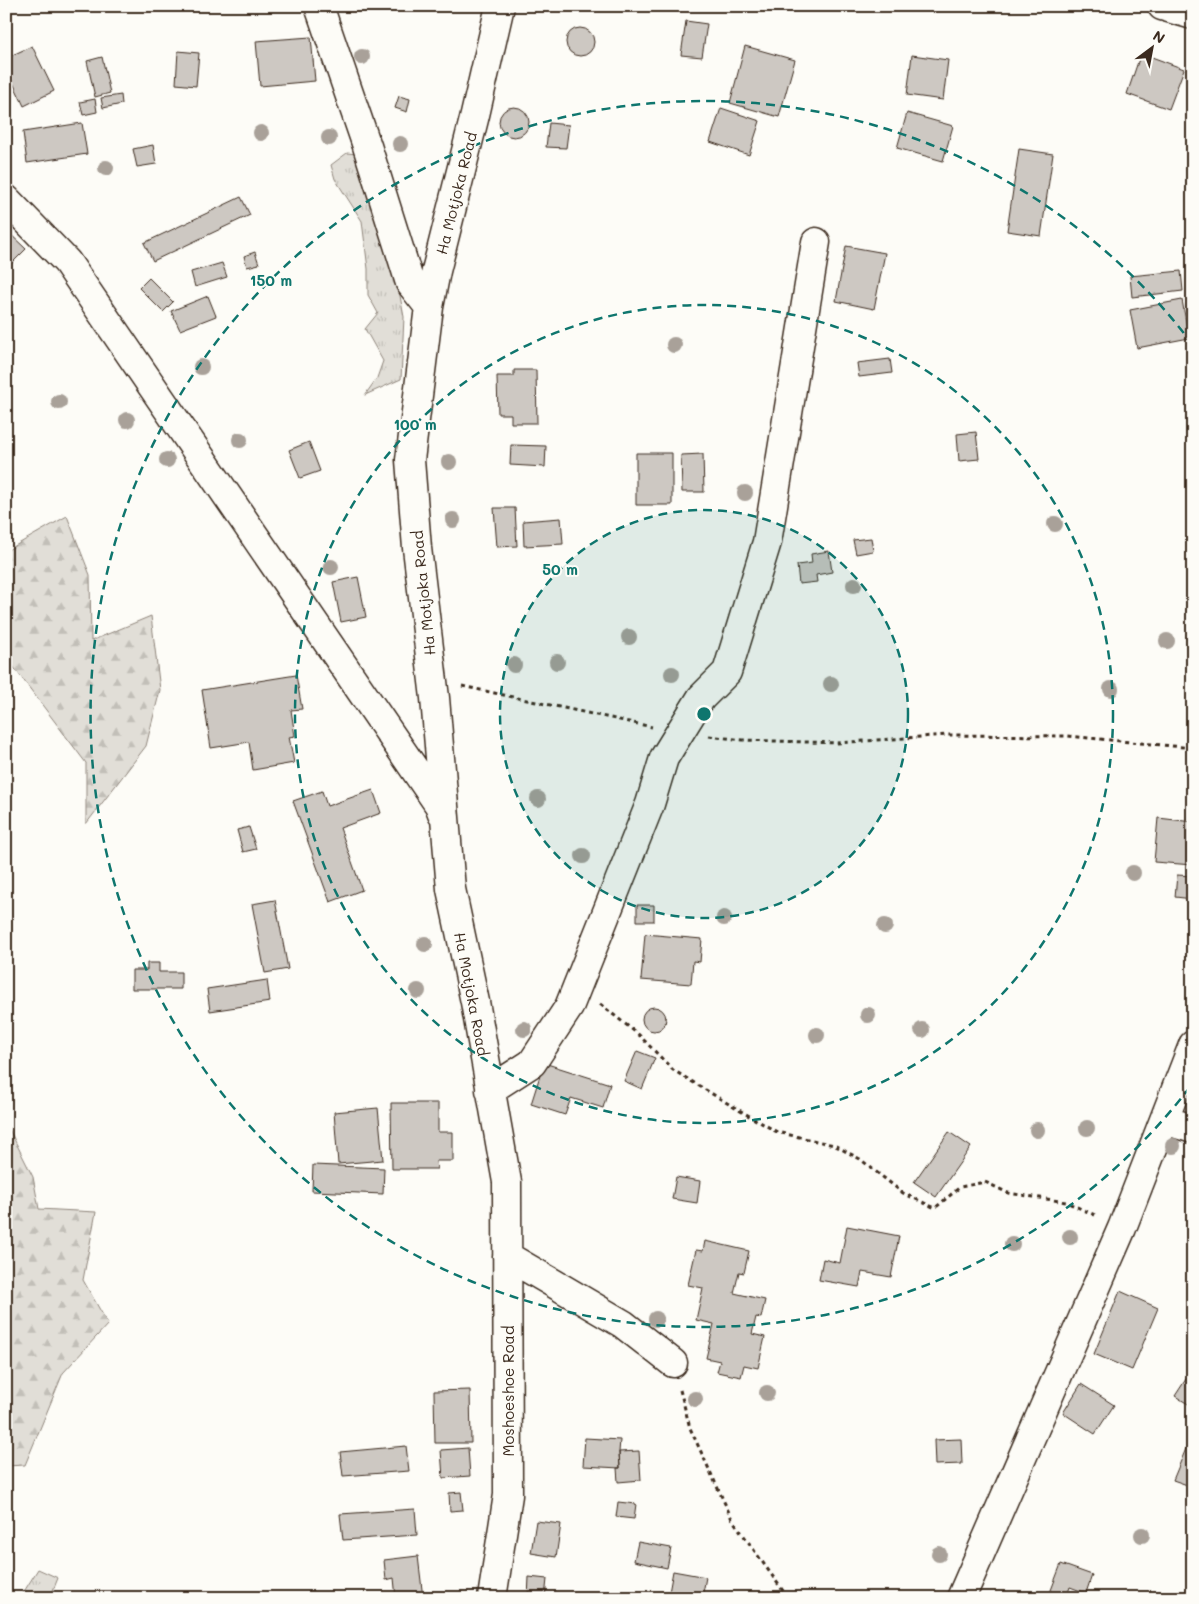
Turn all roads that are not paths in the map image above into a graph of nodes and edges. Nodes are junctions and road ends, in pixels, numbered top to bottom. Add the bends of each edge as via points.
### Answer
1 (319, 6) edge
2 (500, 6) edge
3 (1162, 6) edge
4 (1193, 15) edge
5 (6, 199) edge
6 (816, 242) dead end
7 (430, 307) junction
8 (445, 820) junction
9 (1193, 1045) edge
10 (490, 1090) junction
11 (1164, 1120) junction
12 (1193, 1129) edge
13 (507, 1182) joint
14 (507, 1256) junction
15 (672, 1363) road end
16 (492, 1598) edge
17 (961, 1598) edge

1 - 7 street via 410,283
2 - 7 street, Ha Motjoka Road
3 - 4 street
5 - 8 street via 67,262 439,805
6 - 10 street via 767,542 727,672 701,698 664,758 650,804 569,1007 532,1063
7 - 8 street, Ha Motjoka Road via 410,460
8 - 10 street, Ha Motjoka Road via 451,889
9 - 11 street
10 - 13 street, Ha Motjoka Road
11 - 12 street
11 - 17 street via 1122,1228
13 - 14 street, Moshoeshoe Road
14 - 15 street via 623,1324
14 - 16 street, Moshoeshoe Road via 508,1495

